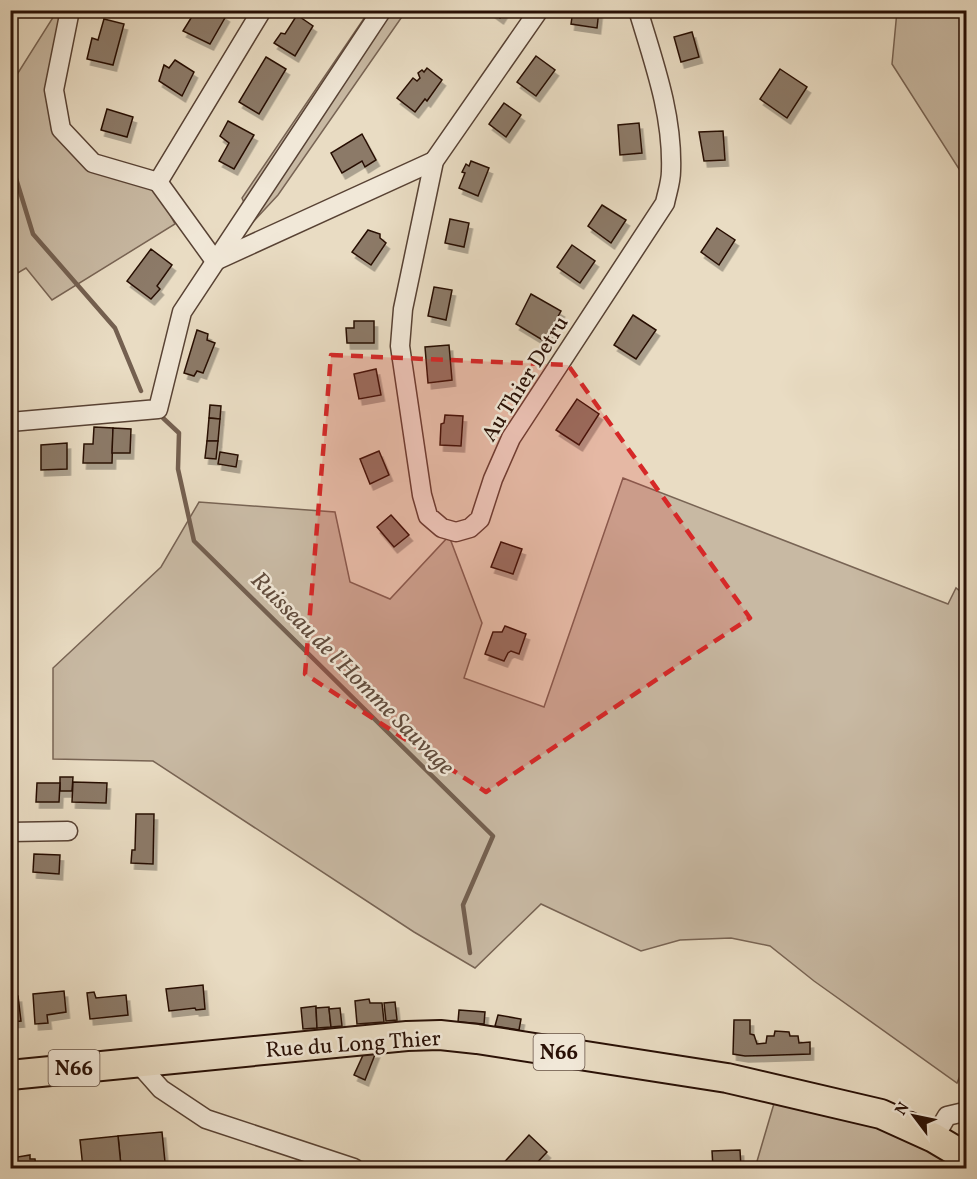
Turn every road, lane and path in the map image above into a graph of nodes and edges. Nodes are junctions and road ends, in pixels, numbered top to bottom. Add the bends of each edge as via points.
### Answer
1 (262, 10) edge
2 (382, 10) edge
3 (539, 10) edge
4 (638, 10) edge
5 (71, 12) edge
6 (434, 161) junction
7 (158, 182) junction
8 (215, 261) junction
9 (10, 422) edge
10 (68, 831) dead end
11 (10, 832) edge
12 (138, 1063) junction
13 (10, 1075) edge
14 (966, 1114) edge
15 (934, 1138) junction
16 (966, 1157) edge
17 (354, 1168) edge

1 - 7 street
2 - 8 street
3 - 6 street, Au Thier Detru
4 - 6 street, Au Thier Detru via 669,126 671,172 665,204 511,438 480,519 470,528 456,532 442,528 428,516 400,346 403,309
5 - 7 street via 54,90 61,129 93,163
6 - 8 street
7 - 8 street
8 - 9 street via 182,312 158,409
10 - 11 street
12 - 13 main road, Rue du Long Thier / N66
12 - 15 main road, Rue du Long Thier / N66 via 440,1035 726,1078 881,1114
12 - 17 street via 161,1089 206,1119
14 - 15 street via 947,1116
15 - 16 main road, Rue du Long Thier / N66

